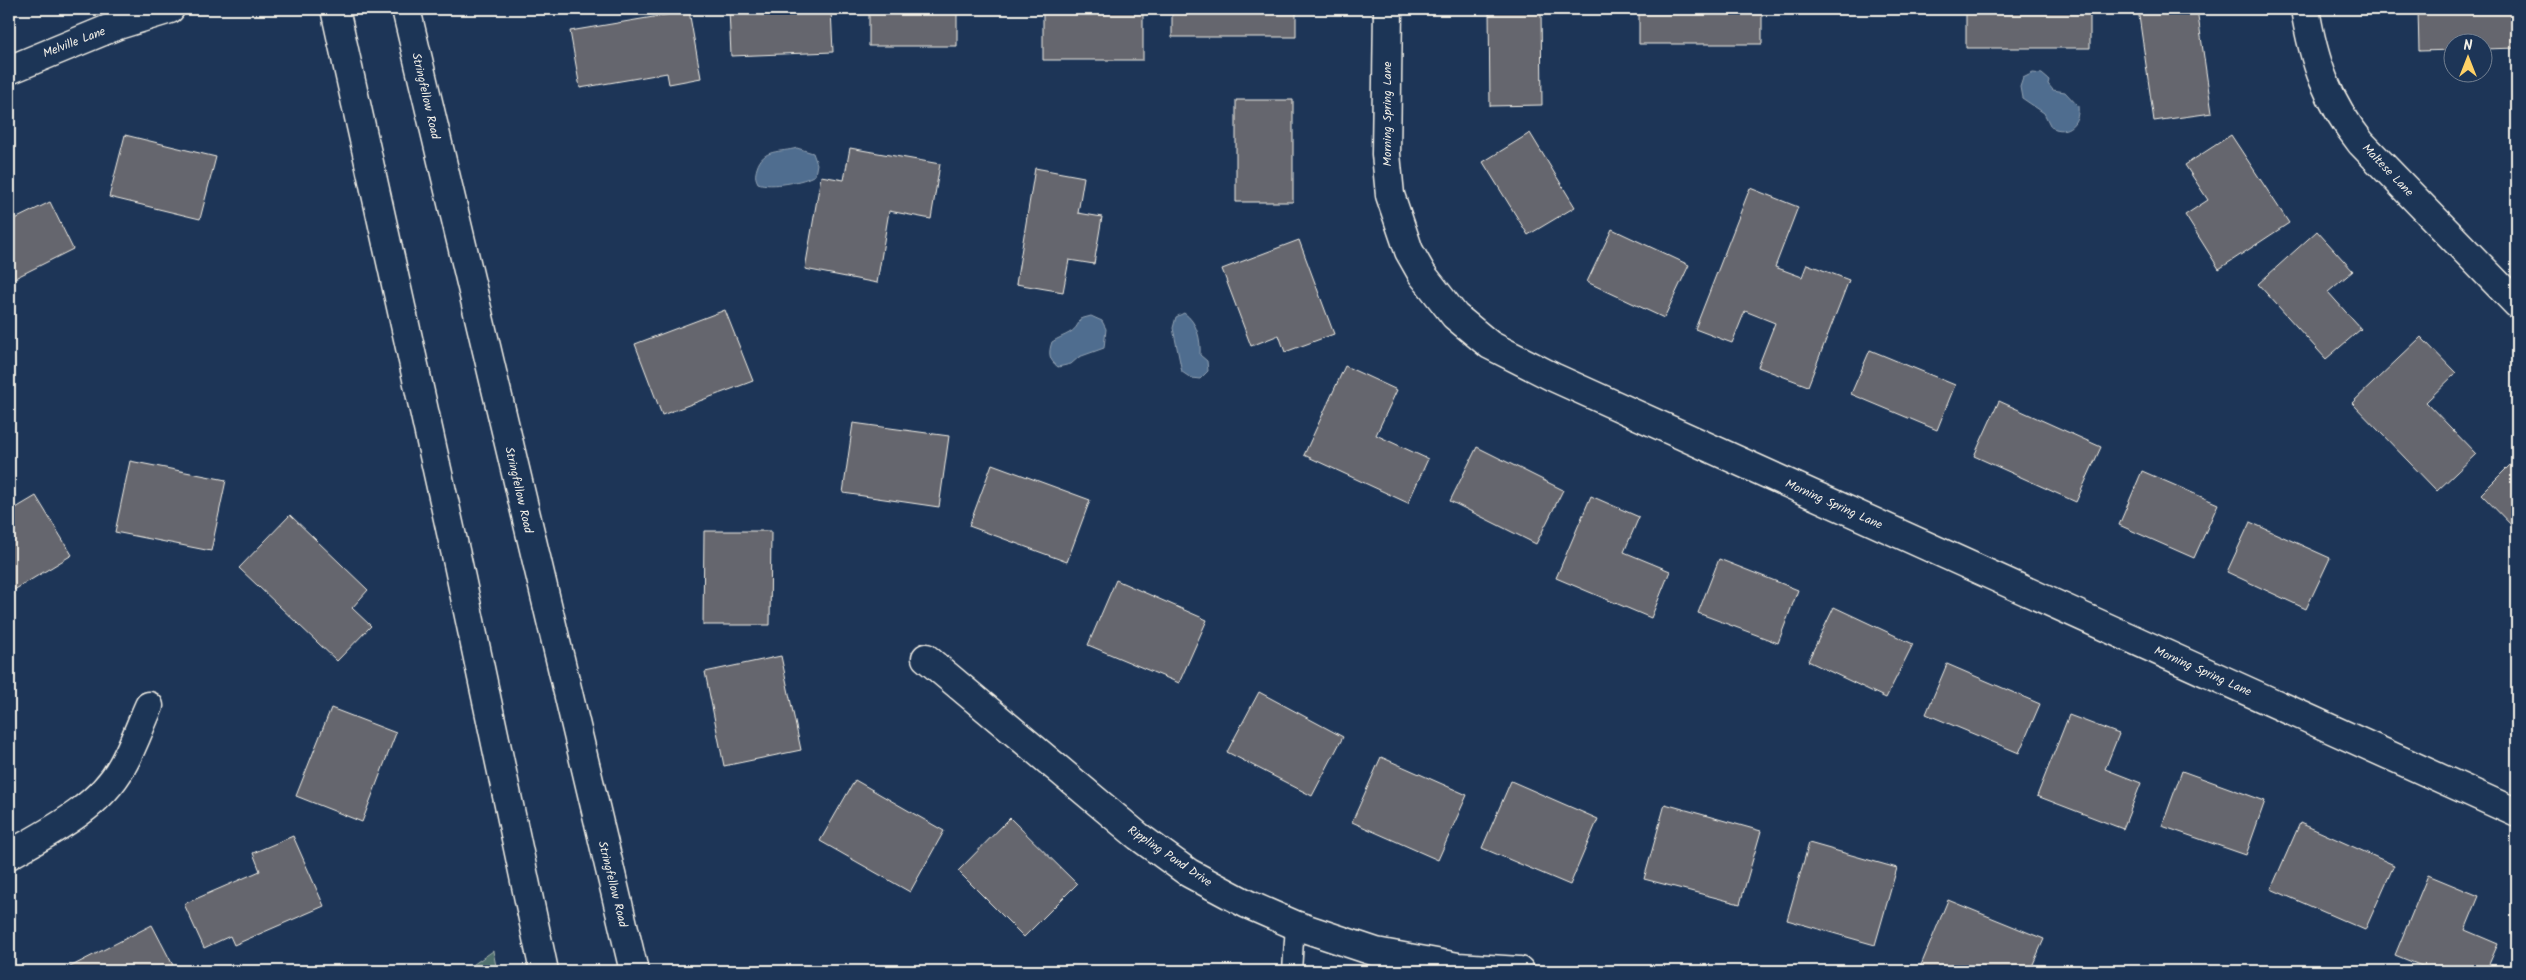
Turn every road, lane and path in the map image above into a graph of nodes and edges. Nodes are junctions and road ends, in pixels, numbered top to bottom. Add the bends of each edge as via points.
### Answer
1 (170, 9) edge
2 (335, 9) edge
3 (406, 9) edge
4 (1388, 9) edge
5 (2305, 9) edge
6 (9, 70) edge
7 (2517, 304) edge
8 (926, 658) dead end
9 (150, 706) dead end
10 (2517, 813) edge
11 (9, 855) edge
12 (1295, 925) junction
13 (544, 971) edge
14 (634, 971) edge
15 (1292, 971) edge
16 (1520, 971) edge

1 - 6 street, Melville Lane via 118,25
2 - 13 street
3 - 14 street, Stringfellow Road
4 - 10 street, Morning Spring Lane via 1386,154 1390,195 1399,227 1422,274 1455,316 1490,345 1553,377
5 - 7 street, Maltese Lane via 2312,49 2330,97 2346,124
8 - 12 street, Rippling Pond Drive via 1138,836 1198,877 1246,904
9 - 11 street via 122,767 100,793 64,824
12 - 15 lane
12 - 16 street, Rippling Pond Drive via 1376,952 1458,967

